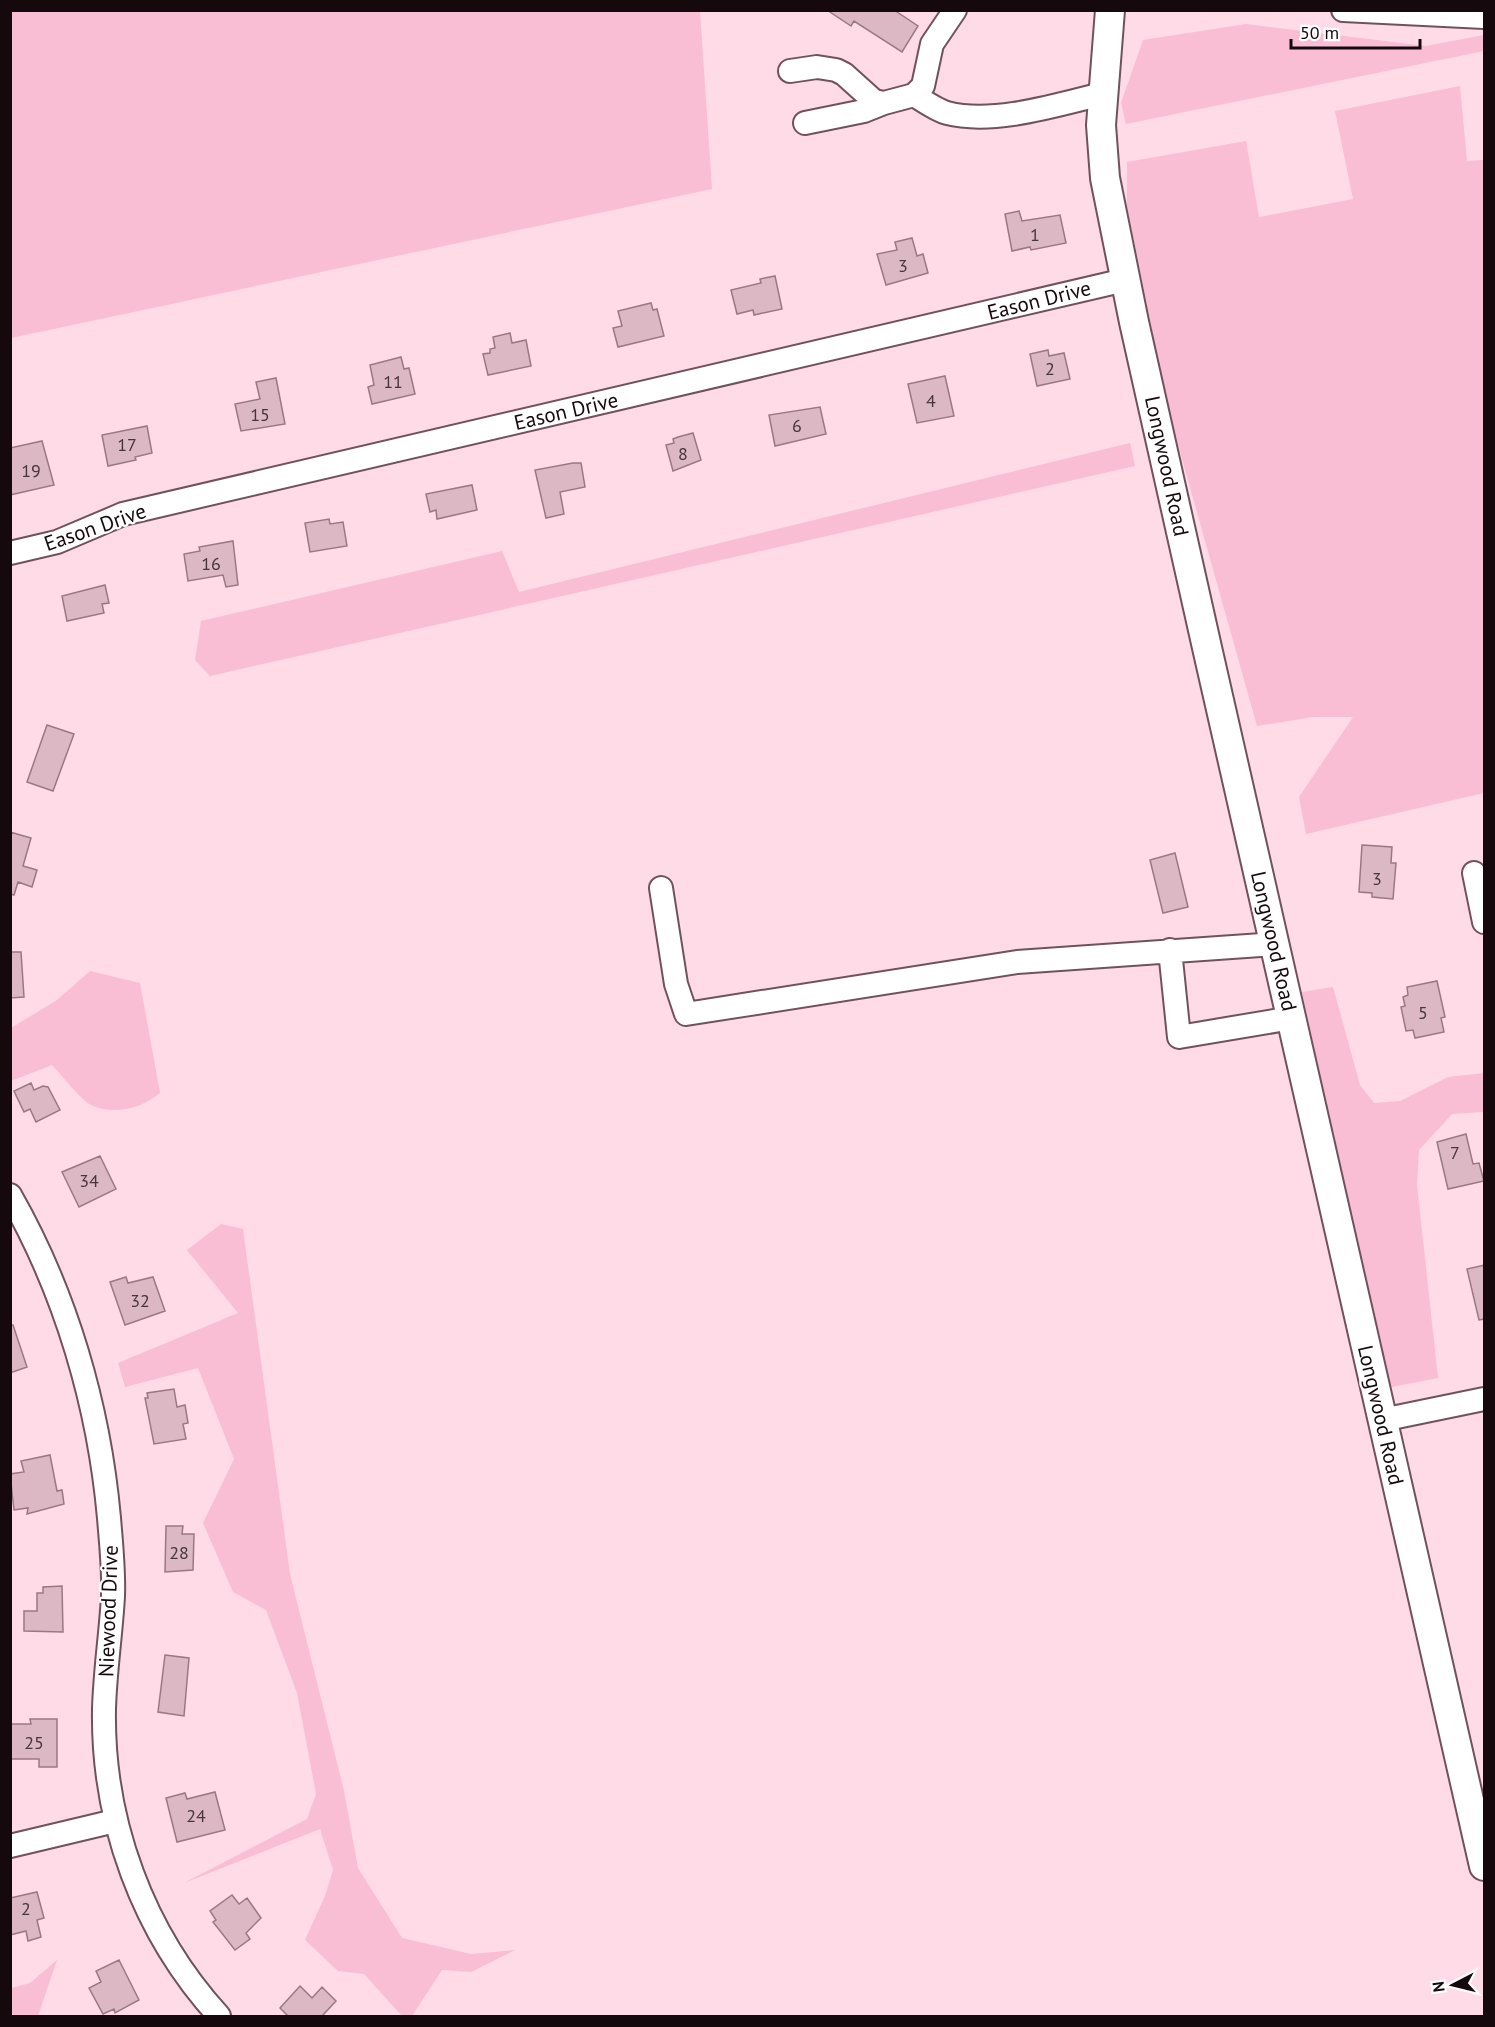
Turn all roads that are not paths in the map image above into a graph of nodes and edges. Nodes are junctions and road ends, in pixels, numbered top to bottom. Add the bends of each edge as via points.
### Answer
1 (955, 10) edge
2 (1110, 10) edge
3 (1343, 10) edge
4 (1485, 17) edge
5 (790, 71) dead end
6 (1102, 94) junction
7 (914, 95) junction
8 (884, 103) junction
9 (805, 123) dead end
10 (1125, 280) junction
11 (10, 553) edge
12 (1474, 873) dead end
13 (661, 888) dead end
14 (1485, 922) edge
15 (1275, 944) junction
16 (1170, 950) junction
17 (1292, 1018) junction
18 (10, 1195) edge
19 (1485, 1399) edge
20 (1382, 1420) junction
21 (115, 1821) junction
22 (10, 1846) edge
23 (1485, 1866) edge
24 (219, 2016) edge

1 - 7 street via 932,44 922,86
2 - 6 main road, Longwood Road
3 - 4 street
5 - 8 street via 817,67 836,70 874,101
6 - 7 street via 1017,114 972,115 945,112
6 - 10 main road, Longwood Road via 1105,178
7 - 8 street
8 - 9 street via 855,114
10 - 11 street, Eason Drive via 123,514 57,542
10 - 15 main road, Longwood Road
12 - 14 street
13 - 16 street via 676,984 686,1014 1017,962
15 - 16 street
15 - 17 main road, Longwood Road
16 - 17 street via 1179,1036
17 - 20 main road, Longwood Road
18 - 21 street, Niewood Drive via 66,1314 93,1414 109,1517 113,1593 104,1707 105,1750
19 - 20 street
20 - 23 main road, Longwood Road
21 - 22 street
21 - 24 street, Niewood Drive via 155,1927 182,1970

